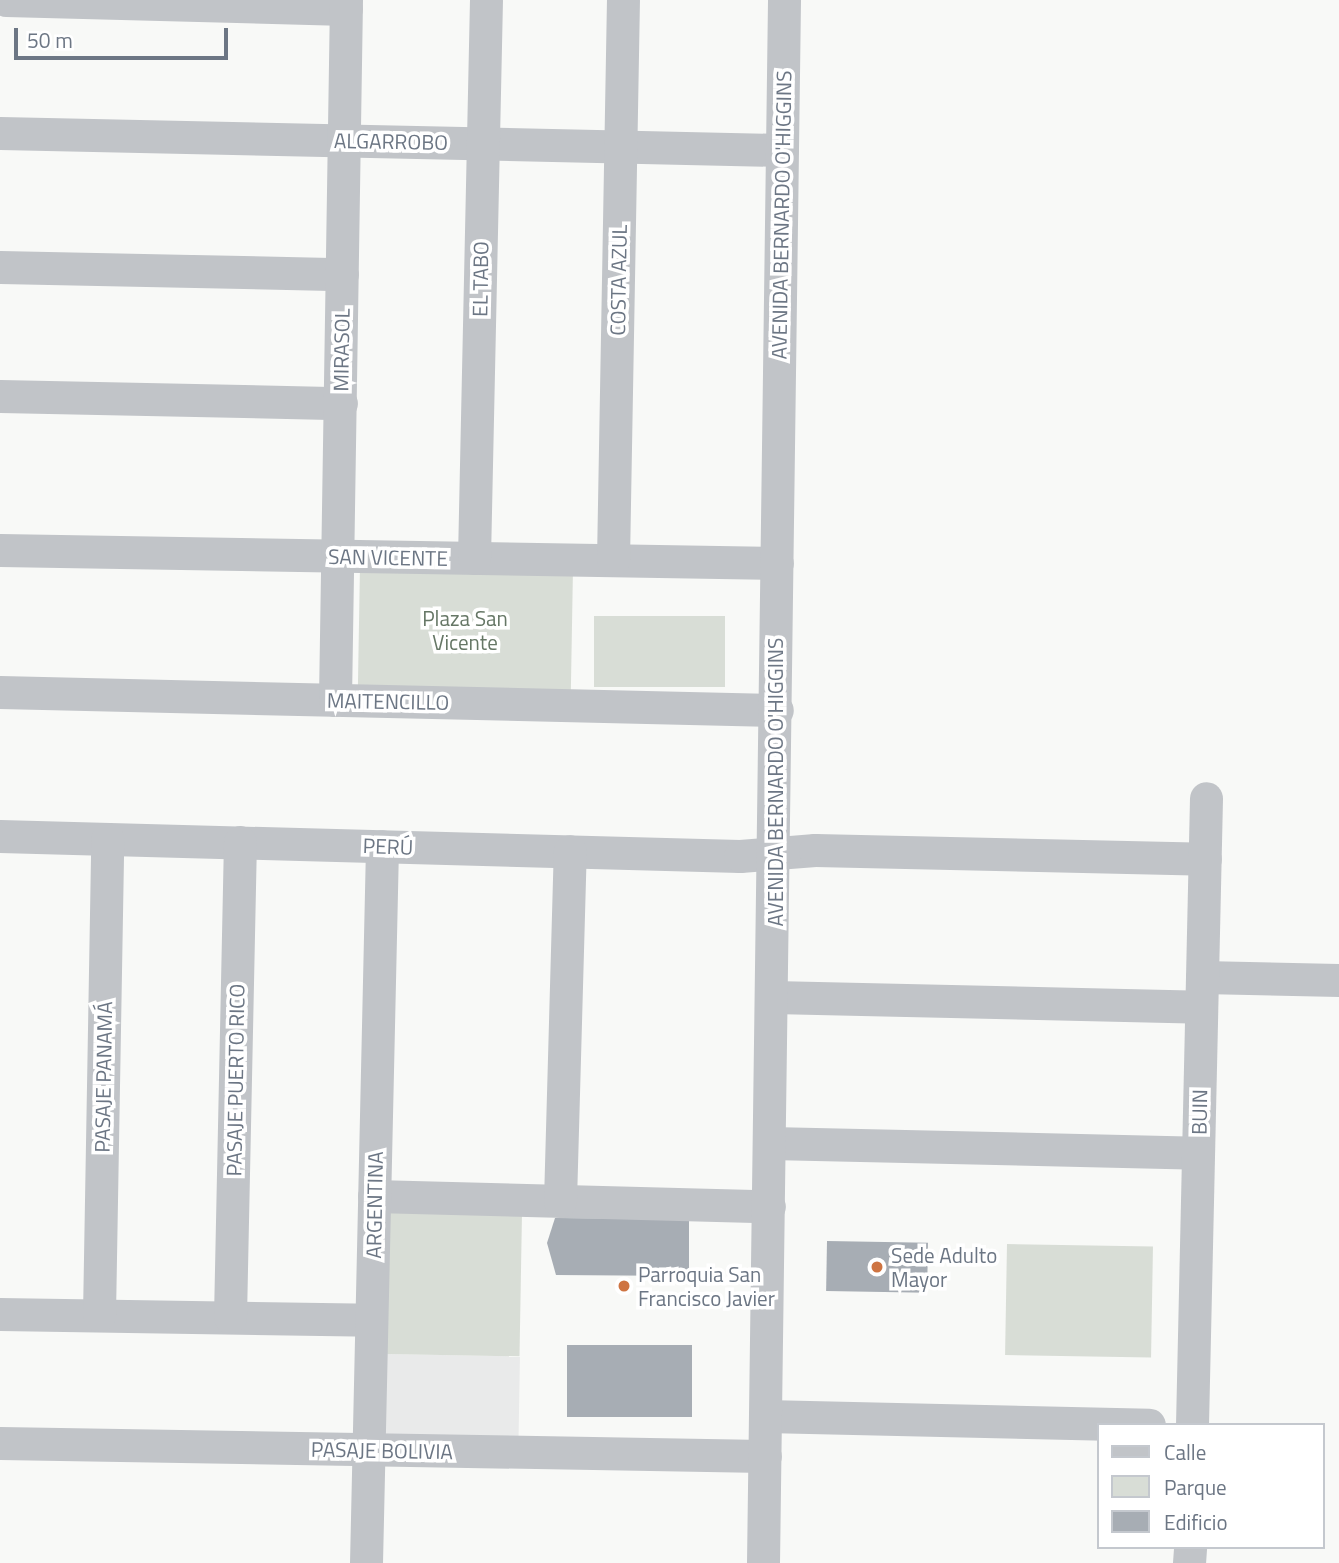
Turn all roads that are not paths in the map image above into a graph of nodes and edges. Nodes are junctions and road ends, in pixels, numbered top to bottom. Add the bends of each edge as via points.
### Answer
1 (6, 0) edge
2 (486, 0) edge
3 (623, 0) edge
4 (784, 0) edge
5 (136, 2) edge
6 (346, 4) edge
7 (0, 132) edge
8 (344, 140) junction
9 (483, 143) junction
10 (621, 146) junction
11 (782, 150) junction
12 (0, 267) edge
13 (342, 274) junction
14 (0, 396) edge
15 (341, 403) junction
16 (0, 550) edge
17 (338, 556) junction
18 (474, 558) junction
19 (613, 560) junction
20 (777, 563) junction
21 (0, 692) edge
22 (335, 700) junction
23 (777, 710) junction
24 (1206, 799) dead end
25 (0, 836) edge
26 (107, 839) junction
27 (240, 842) junction
28 (382, 846) junction
29 (570, 851) junction
30 (776, 853) junction
31 (1205, 859) junction
32 (1339, 980) edge
33 (1202, 992) junction
34 (773, 998) junction
35 (771, 1143) junction
36 (1198, 1153) junction
37 (374, 1196) junction
38 (560, 1201) junction
39 (769, 1206) junction
40 (0, 1314) edge
41 (99, 1315) junction
42 (230, 1317) junction
43 (371, 1320) junction
44 (765, 1416) junction
45 (1192, 1423) edge
46 (1098, 1424) edge
47 (0, 1443) edge
48 (369, 1449) junction
49 (765, 1456) junction
50 (366, 1563) edge
51 (763, 1563) edge

1 - 5 street
2 - 9 street, EL TABO
3 - 10 street, COSTA AZUL
4 - 11 street, AVENIDA BERNARDO O'HIGGINS
5 - 6 street
6 - 8 street, MIRASOL
7 - 8 street, ALGARROBO
8 - 9 street, ALGARROBO
8 - 13 street, MIRASOL
9 - 10 street, ALGARROBO
9 - 18 street, EL TABO
10 - 11 street, ALGARROBO
10 - 19 street, COSTA AZUL
11 - 20 street, AVENIDA BERNARDO O'HIGGINS
12 - 13 street
13 - 15 street, MIRASOL
14 - 15 street
15 - 17 street, MIRASOL
16 - 17 street, SAN VICENTE
17 - 18 street, SAN VICENTE
17 - 22 street, MIRASOL
18 - 19 street, SAN VICENTE
19 - 20 street, SAN VICENTE
20 - 23 street, AVENIDA BERNARDO O'HIGGINS
21 - 22 street, MAITENCILLO
22 - 23 street, MAITENCILLO
23 - 30 street, AVENIDA BERNARDO O'HIGGINS
24 - 31 street, BUIN
25 - 26 street, PERÚ
26 - 27 street, PERÚ
26 - 41 street, PASAJE PANAMÁ
27 - 28 street, PERÚ
27 - 42 street, PASAJE PUERTO RICO
28 - 29 street, PERÚ
28 - 37 street, ARGENTINA
29 - 30 street, PERÚ
29 - 38 street
30 - 31 street, PERÚ
30 - 34 street, AVENIDA BERNARDO O'HIGGINS
31 - 33 street, BUIN
32 - 33 street
33 - 34 street
33 - 36 street, BUIN
34 - 35 street, AVENIDA BERNARDO O'HIGGINS
35 - 36 street
35 - 39 street, AVENIDA BERNARDO O'HIGGINS
36 - 45 street, BUIN
37 - 38 street
37 - 43 street, ARGENTINA
38 - 39 street
39 - 44 street, AVENIDA BERNARDO O'HIGGINS
40 - 41 street
41 - 42 street
42 - 43 street
43 - 48 street, ARGENTINA
44 - 46 street
44 - 49 street, AVENIDA BERNARDO O'HIGGINS
47 - 48 street, PASAJE BOLIVIA
48 - 49 street, PASAJE BOLIVIA
48 - 50 street, ARGENTINA
49 - 51 street, AVENIDA BERNARDO O'HIGGINS

